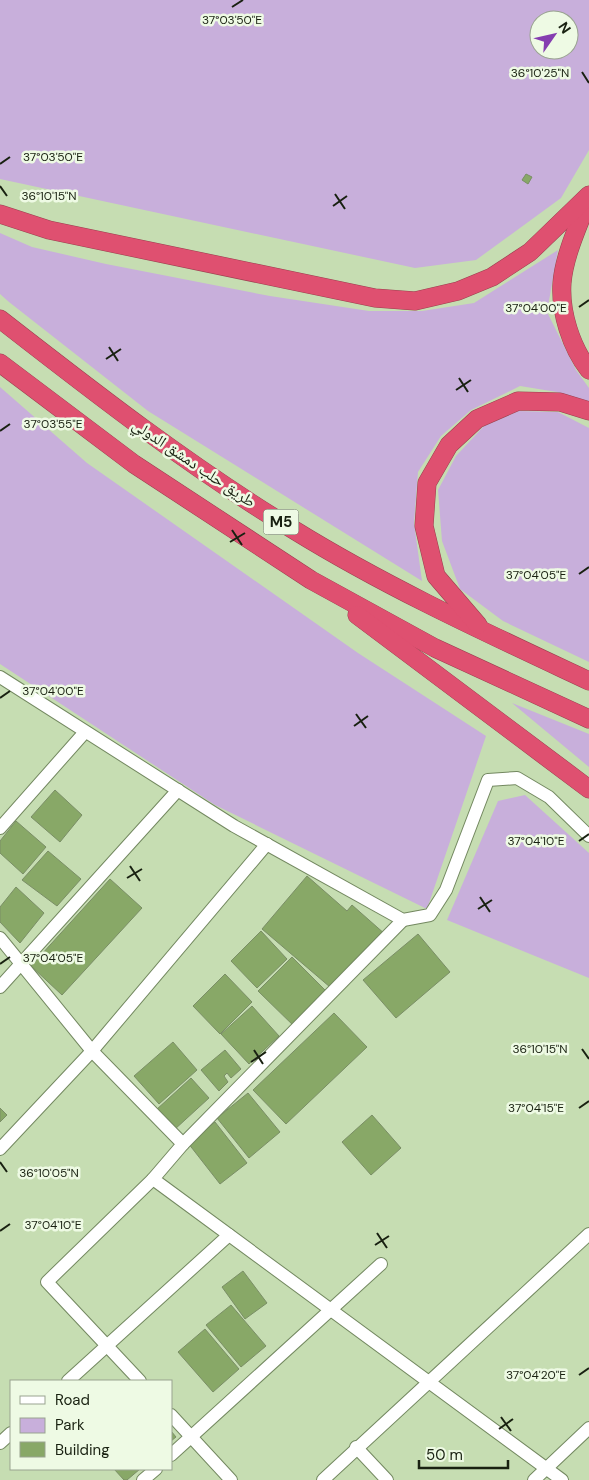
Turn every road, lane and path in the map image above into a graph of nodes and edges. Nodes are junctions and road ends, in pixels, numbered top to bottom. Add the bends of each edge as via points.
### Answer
1 (589, 196) edge
2 (0, 214) edge
3 (0, 319) edge
4 (0, 364) edge
5 (589, 370) edge
6 (589, 411) edge
7 (311, 580) junction
8 (484, 631) junction
9 (0, 677) edge
10 (589, 681) edge
11 (589, 719) edge
12 (85, 732) junction
13 (589, 788) edge
14 (178, 790) junction
15 (0, 828) edge
16 (589, 836) edge
17 (267, 844) junction
18 (403, 920) junction
19 (0, 938) edge
20 (21, 964) junction
21 (0, 987) edge
22 (92, 1051) junction
23 (183, 1144) junction
24 (0, 1149) edge
25 (153, 1178) junction
26 (589, 1234) edge
27 (229, 1235) junction
28 (381, 1264) dead end
29 (331, 1310) junction
30 (107, 1346) junction
31 (69, 1380) edge
32 (139, 1380) edge
33 (429, 1382) junction
34 (172, 1416) edge
35 (589, 1428) edge
36 (10, 1434) edge
37 (191, 1437) junction
38 (0, 1443) edge
39 (357, 1447) junction
40 (172, 1454) edge
41 (546, 1468) junction
42 (155, 1470) edge
43 (144, 1480) edge
44 (232, 1480) edge
45 (323, 1480) edge
46 (387, 1480) edge
47 (534, 1480) edge
48 (562, 1480) edge

1 - 2 highway via 530,252 492,277 458,291 415,300 375,298 49,230
1 - 5 highway via 562,283 566,322
3 - 8 highway, طريق حلب دمشق الدولي / M5 via 136,425 293,530 416,599
4 - 7 highway, طريق حلب دمشق الدولي / M5 via 134,464
6 - 8 highway via 560,402 518,400 477,419 449,444 427,483 424,526 436,576
7 - 11 highway, طريق حلب دمشق الدولي / M5 via 435,648
7 - 13 highway
8 - 10 highway, طريق حلب دمشق الدولي / M5
9 - 12 street
12 - 14 street
12 - 15 street
14 - 17 street
14 - 20 street
16 - 18 street via 549,797 517,778 488,780 446,890 430,915
17 - 18 street
17 - 22 street
18 - 23 street
19 - 20 street
20 - 21 street
20 - 22 street
22 - 23 street
22 - 24 street
23 - 25 street
25 - 27 street
25 - 30 street via 47,1282
26 - 33 street
27 - 29 street
27 - 30 street
28 - 29 street
29 - 33 street
29 - 37 street
30 - 31 street
30 - 32 street
33 - 39 street
33 - 41 street
34 - 37 street
35 - 41 street
36 - 38 street
37 - 40 street
37 - 44 street
39 - 45 street
39 - 46 street
41 - 47 street
41 - 48 street
42 - 43 street

